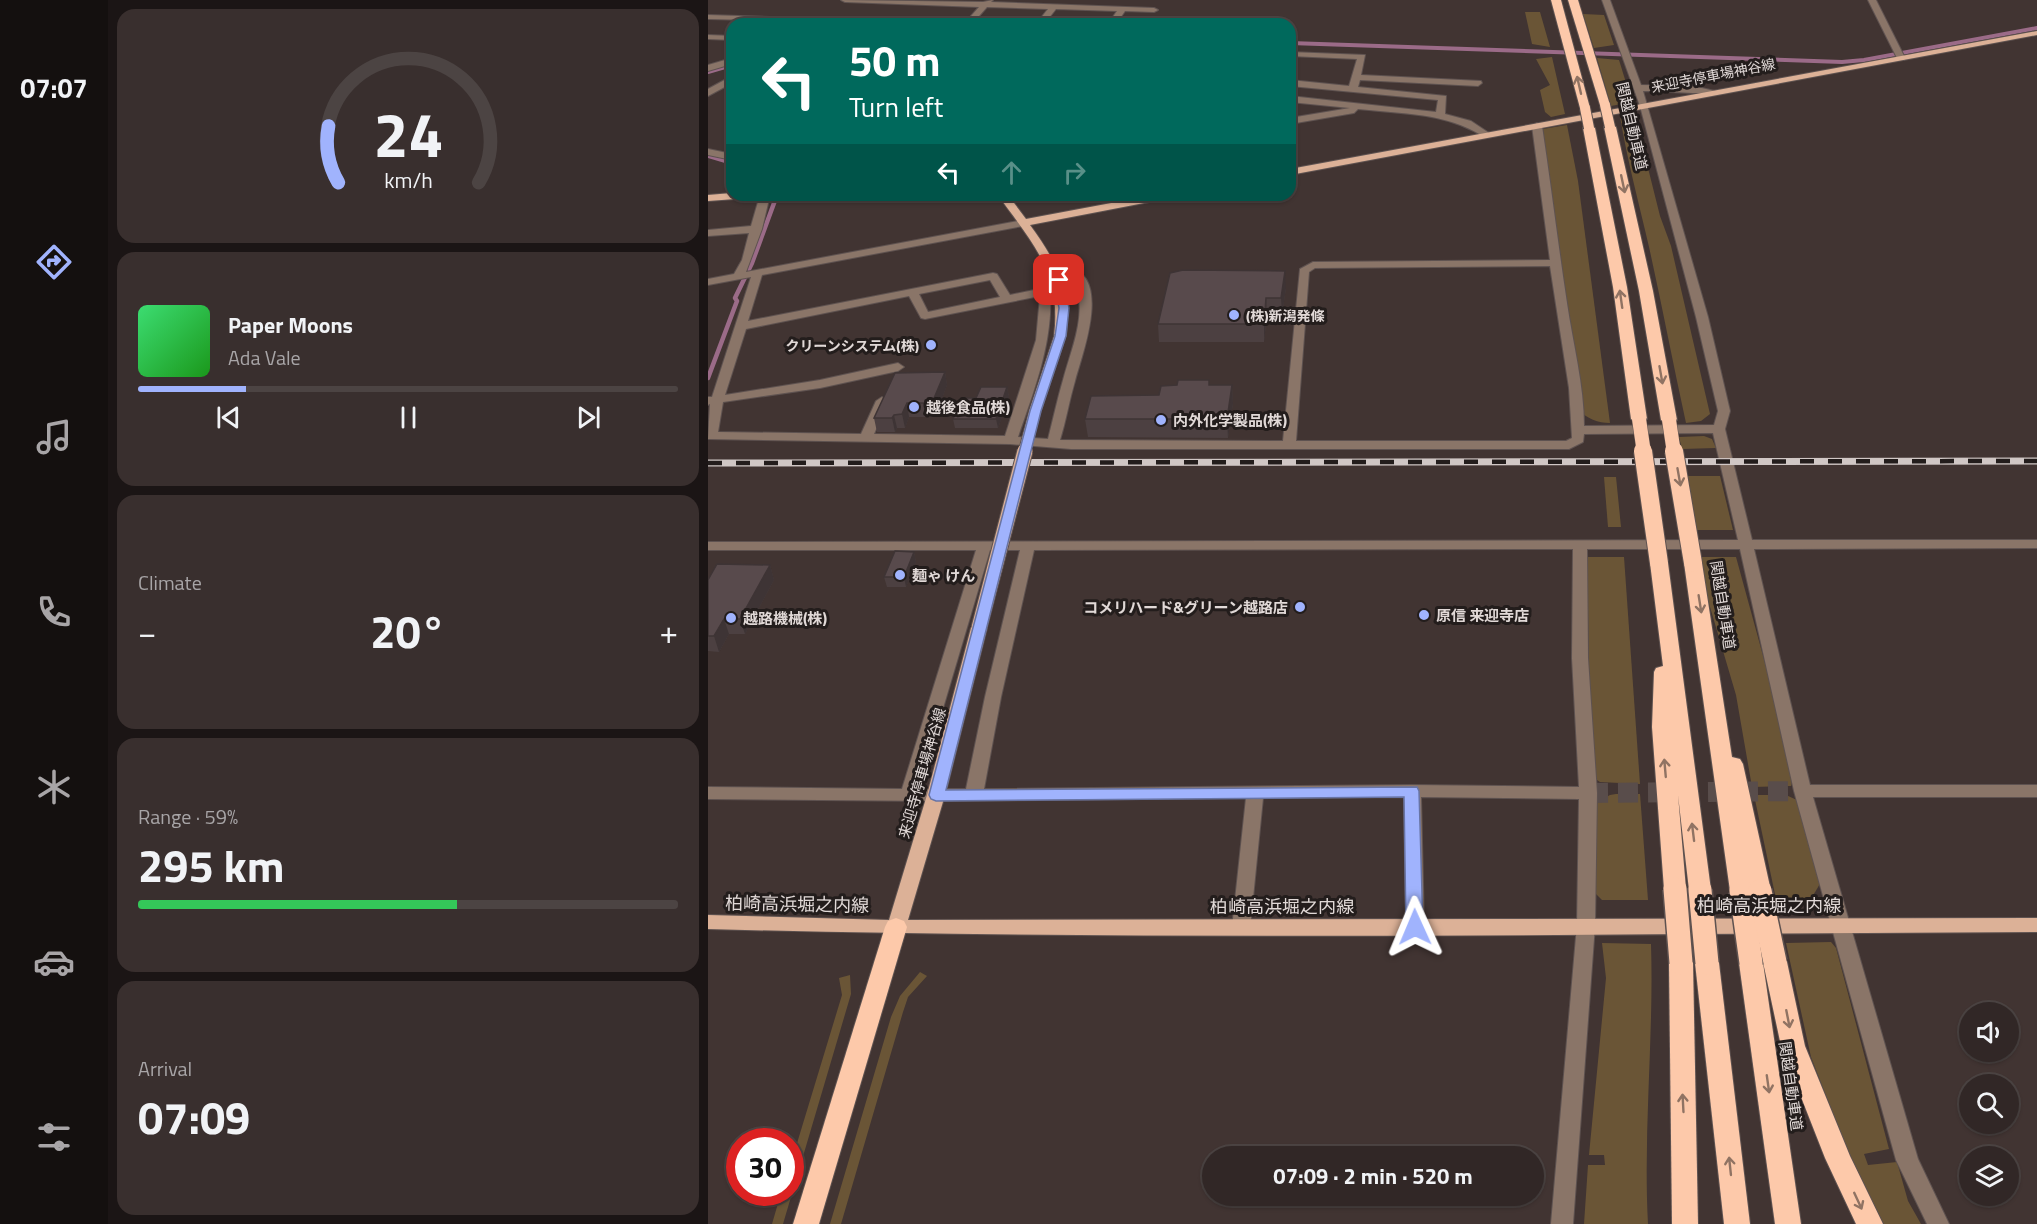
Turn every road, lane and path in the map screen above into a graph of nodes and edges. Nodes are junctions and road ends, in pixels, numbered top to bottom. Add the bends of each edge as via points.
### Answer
1 (854, 0) edge
2 (1104, 0) edge
3 (1556, 0) edge
4 (1573, 0) edge
5 (1606, 0) edge
6 (1872, 0) edge
7 (922, 1) edge
8 (987, 2) edge
9 (845, 3) edge
10 (1054, 7) junction
11 (1099, 8) junction
12 (1123, 9) junction
13 (1154, 10) dead end
14 (837, 13) dead end
15 (712, 17) edge
16 (735, 18) edge
17 (831, 18) edge
18 (973, 18) edge
19 (1045, 18) edge
20 (1116, 18) edge
21 (708, 24) edge
22 (2037, 33) edge
23 (708, 37) edge
24 (726, 38) edge
25 (1296, 54) edge
26 (1900, 58) junction
27 (708, 60) edge
28 (726, 61) edge
29 (726, 63) edge
30 (708, 68) edge
31 (1356, 77) junction
32 (726, 82) edge
33 (1478, 83) dead end
34 (1296, 84) edge
35 (1638, 88) junction
36 (1353, 89) junction
37 (1715, 92) junction
38 (708, 93) edge
39 (1296, 100) edge
40 (1371, 106) junction
41 (1644, 106) junction
42 (1440, 115) junction
43 (1296, 120) edge
44 (1537, 126) junction
45 (1487, 135) junction
46 (708, 152) edge
47 (726, 156) edge
48 (1296, 171) edge
49 (726, 197) edge
50 (708, 198) edge
51 (764, 201) edge
52 (1007, 201) edge
53 (1138, 201) edge
54 (1023, 223) junction
55 (757, 229) junction
56 (708, 233) edge
57 (1555, 264) junction
58 (1054, 268) junction
59 (758, 272) junction
60 (739, 275) junction
61 (708, 282) edge
62 (1046, 291) junction
63 (912, 292) junction
64 (1007, 299) junction
65 (741, 326) junction
66 (713, 401) edge
67 (1719, 429) junction
68 (1578, 430) junction
69 (865, 439) junction
70 (1010, 440) junction
71 (1053, 444) junction
72 (1288, 445) junction
73 (1580, 543) junction
74 (1748, 544) junction
75 (2037, 544) edge
76 (708, 546) edge
77 (984, 546) junction
78 (1028, 546) junction
79 (1665, 610) junction
80 (1412, 791) junction
81 (1803, 791) junction
82 (2037, 791) edge
83 (708, 793) edge
84 (1255, 793) junction
85 (1588, 793) junction
86 (909, 794) junction
87 (974, 794) junction
88 (936, 795) junction
89 (708, 922) edge
90 (1586, 925) junction
91 (2037, 925) edge
92 (1841, 926) junction
93 (896, 927) junction
94 (1415, 927) junction
95 (1241, 928) junction
96 (1763, 963) junction
97 (806, 1224) edge
98 (1562, 1224) edge
99 (1685, 1224) edge
100 (1737, 1224) edge
101 (1788, 1224) edge
102 (1870, 1224) edge
103 (1938, 1224) edge

1 - 7 street
1 - 9 street
2 - 11 street
79 -> 3 highway, bridge via 1620,287 1585,108
4 -> 96 highway, 関越自動車道, bridge via 1605,105 1646,291
5 - 35 street
6 - 26 street
7 - 8 street
8 - 10 street
8 - 18 street
10 - 11 street
10 - 19 street
11 - 12 street
12 - 13 street
12 - 20 street
14 - 17 street
15 - 16 street
15 - 21 street
22 - 26 main road, 来迎寺停車場神谷線
23 - 24 street
25 - 31 street via 1362,57
26 - 37 main road, 来迎寺停車場神谷線
27 - 28 street
29 - 30 street
31 - 33 street
31 - 36 street
32 - 38 street
34 - 36 street
35 - 37 street
35 - 41 street
36 - 42 street via 1443,98
37 - 41 main road, 来迎寺停車場神谷線
39 - 40 street
40 - 42 street
40 - 43 street
41 - 44 main road, 来迎寺停車場神谷線
41 - 67 street via 1725,411
42 - 45 street via 1468,123
44 - 45 main road, 来迎寺停車場神谷線
44 - 57 street
45 - 48 main road, 来迎寺停車場神谷線
46 - 47 street
49 - 50 main road
51 - 55 street
52 - 54 main road
53 - 54 main road
54 - 58 main road
54 - 59 street
55 - 56 street
55 - 60 street
57 - 68 street
57 - 72 street via 1313,265 1304,271
58 - 62 street via 1043,279
58 - 71 street via 1079,276 1085,320
58 - 88 main road, 来迎寺停車場神谷線, bridge via 1064,308 1060,336 1035,411
59 - 60 street
59 - 65 street
60 - 61 street
62 - 64 street
62 - 70 street via 1044,337
63 - 64 street via 993,276
63 - 64 street via 925,316
63 - 65 street
65 - 66 street
66 - 69 street via 711,436
66 - 69 street via 898,367
67 - 68 street
67 - 74 street
68 - 72 street via 1578,439 1569,445
69 - 70 street
70 - 71 street
71 - 72 street
73 - 74 street
73 - 78 street
73 - 85 street via 1580,658
74 - 75 street
74 - 81 street
76 - 77 street
77 - 78 street
77 - 86 street
78 - 87 street
99 -> 79 highway, bridge via 1681,963 1662,727
100 -> 79 highway, bridge
80 - 84 street
80 - 85 street
80 - 94 street
81 - 82 street
81 - 92 street
83 - 86 street
84 - 87 street
84 - 95 street
85 - 90 street
86 - 88 street
87 - 88 street
88 - 93 main road, 来迎寺停車場神谷線
89 - 93 main road, 柏崎高浜堀之内線
90 - 92 main road, 柏崎高浜堀之内線
90 - 94 main road, 柏崎高浜堀之内線
90 - 98 street
91 - 92 main road, 柏崎高浜堀之内線
92 - 103 street via 1907,1160
93 - 95 main road, 柏崎高浜堀之内線
93 - 97 highway
94 - 95 main road, 柏崎高浜堀之内線
96 -> 101 highway, 関越自動車道
96 -> 102 highway via 1838,1158

